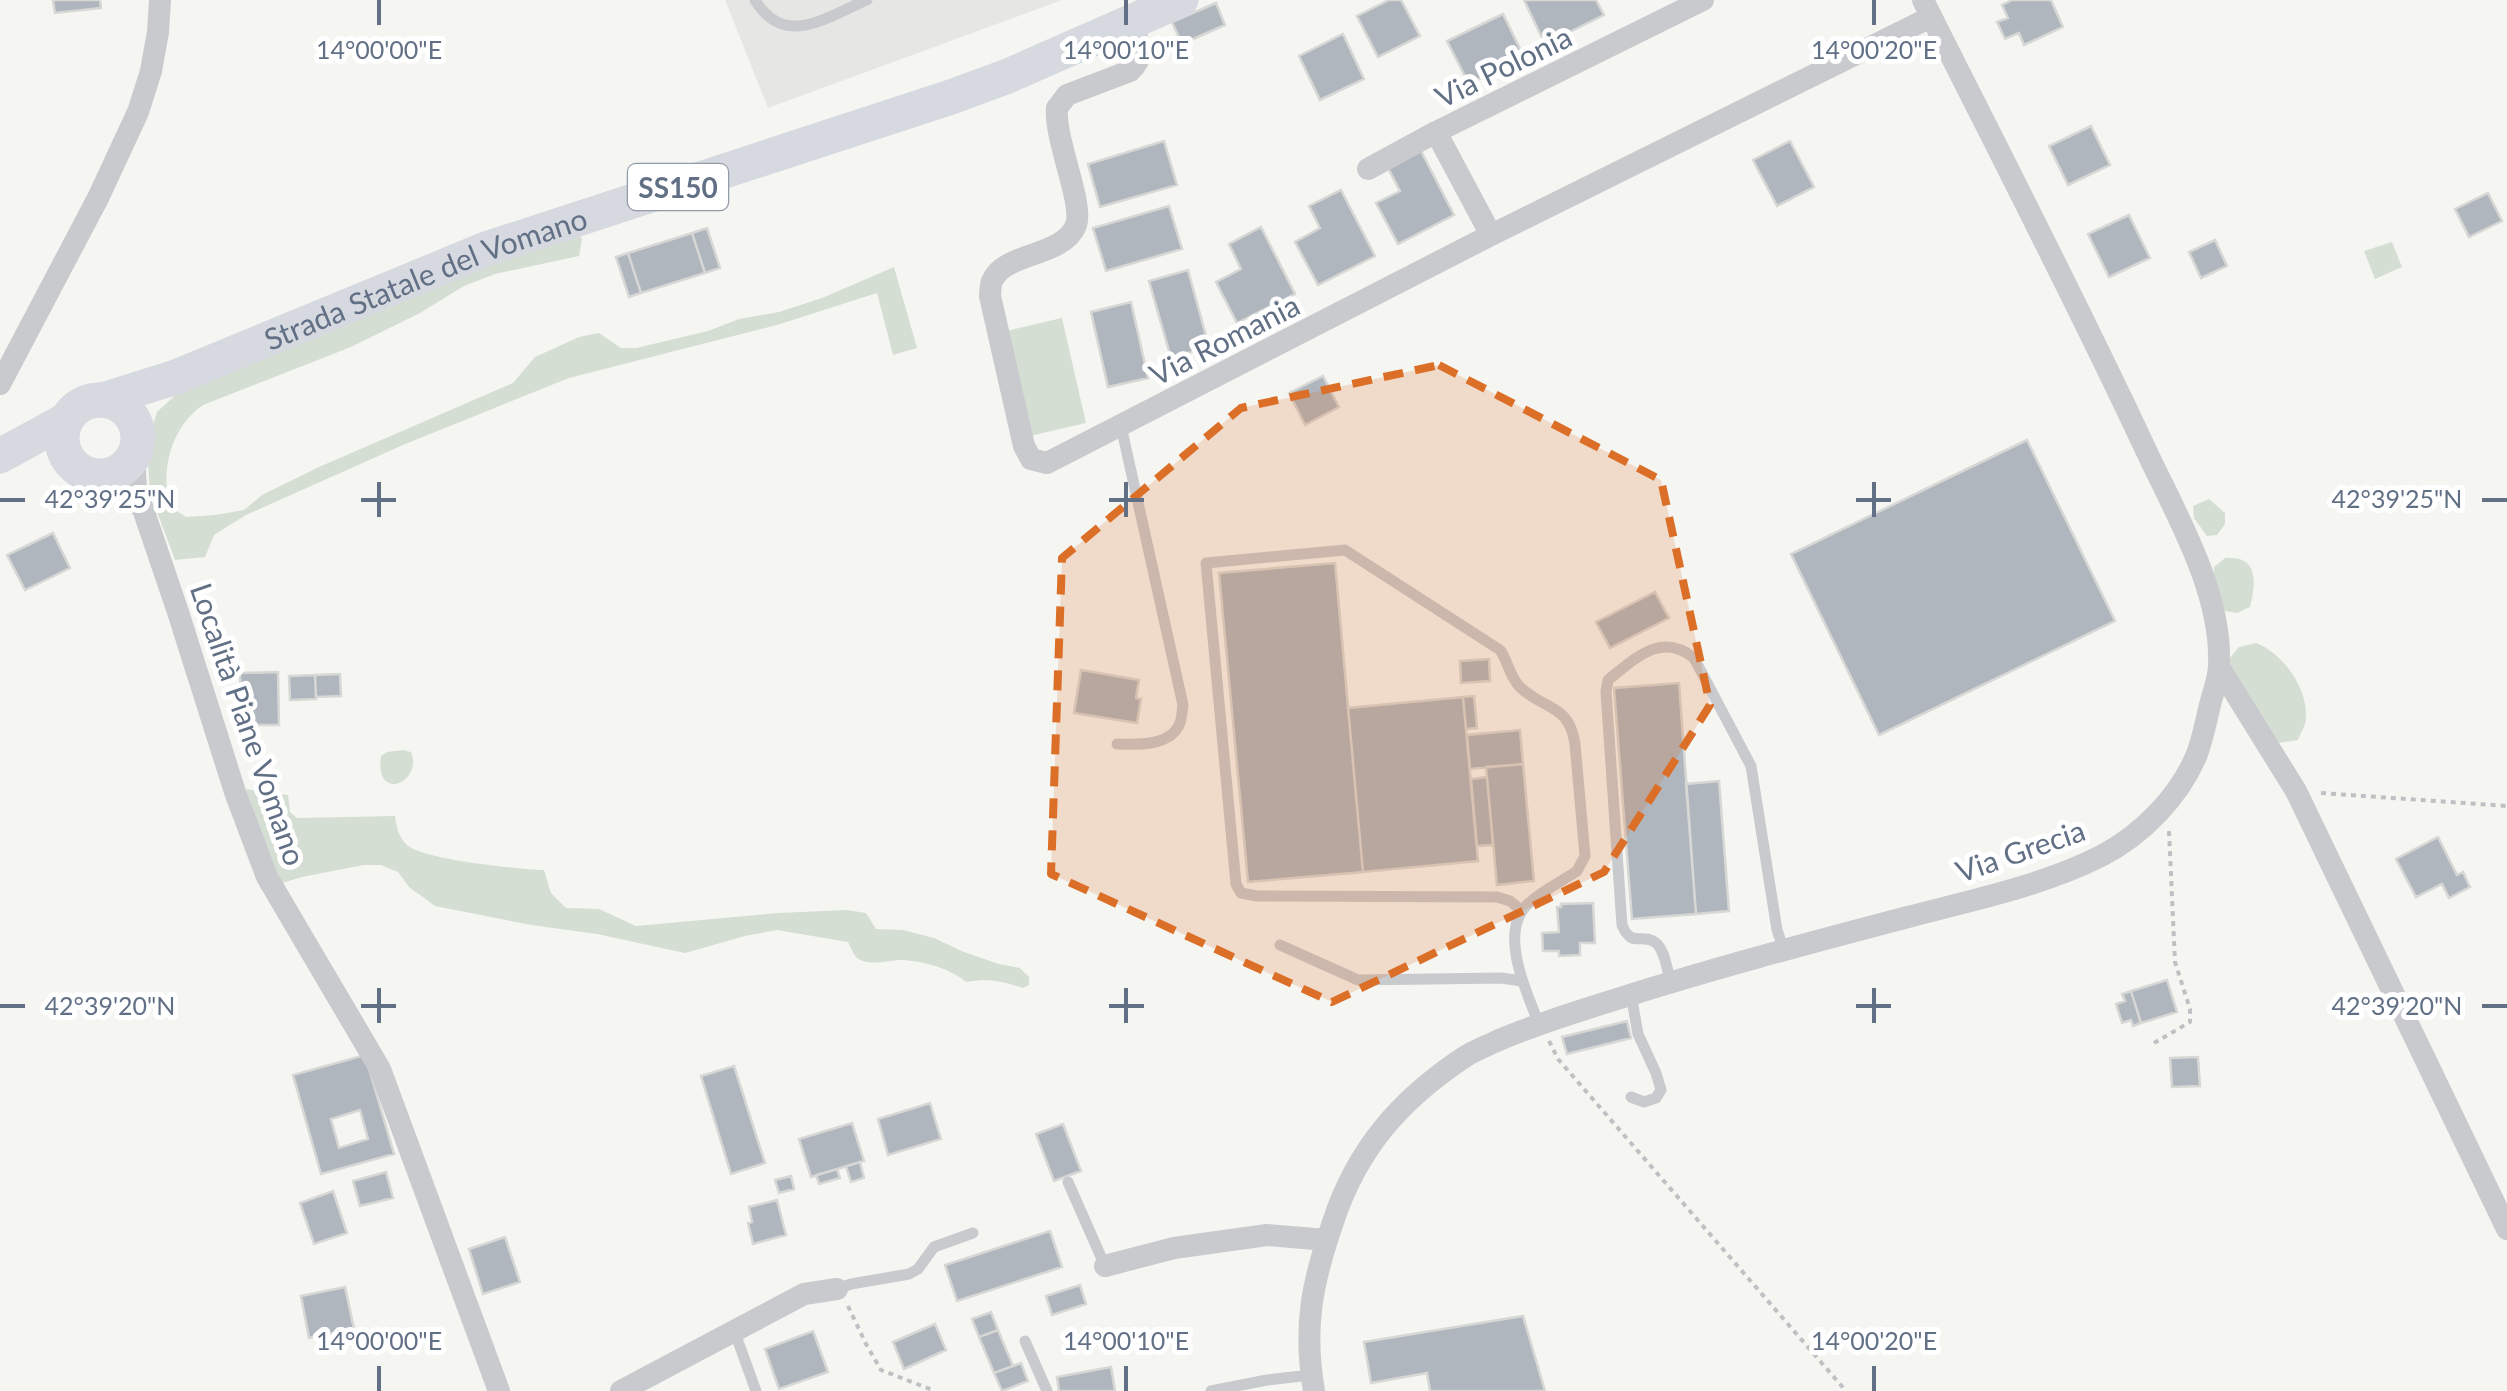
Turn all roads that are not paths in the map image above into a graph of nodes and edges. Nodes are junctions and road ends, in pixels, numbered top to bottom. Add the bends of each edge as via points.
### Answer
1 (160, 0) edge
2 (755, 0) edge
3 (867, 0) edge
4 (1181, 0) edge
5 (1703, 0) edge
6 (1927, 9) edge
7 (1130, 23) junction
8 (1436, 132) junction
9 (1368, 169) dead end
10 (1491, 235) junction
11 (176, 377) junction
12 (0, 384) edge
13 (103, 400) junction
14 (66, 420) junction
15 (1122, 426) junction
16 (137, 446) junction
17 (8, 452) edge
18 (66, 457) junction
19 (97, 477) junction
20 (143, 509) junction
21 (2219, 667) junction
22 (1117, 744) dead end
23 (1522, 911) junction
24 (1280, 944) dead end
25 (1784, 950) junction
26 (1522, 981) junction
27 (1671, 982) junction
28 (1632, 994) junction
29 (1540, 1024) junction
30 (1631, 1097) dead end
31 (1068, 1182) dead end
32 (2507, 1229) edge
33 (973, 1233) dead end
34 (1327, 1240) junction
35 (1105, 1266) joint
36 (837, 1289) joint
37 (734, 1330) junction
38 (1025, 1340) dead end
39 (1313, 1383) edge
40 (499, 1391) edge
41 (621, 1391) edge
42 (756, 1391) edge
43 (1048, 1391) edge
44 (1212, 1391) edge

1 - 12 street via 152,71 138,112
2 - 3 lane via 770,20 794,28
4 - 7 main road, Strada Statale del Vomano / SS150
5 - 8 street, Via Polonia
6 - 10 street, Via Romania
6 - 21 street, Via Grecia via 2200,567 2214,610
7 - 11 main road, Strada Statale del Vomano / SS150 via 951,98 468,256
7 - 15 street, Via Romania via 1140,52 1136,66 1067,95 1056,108 1078,216 1074,230 1002,268 990,296 1031,459 1048,462
8 - 9 street, Via Polonia
8 - 10 street, Via Polonia
10 - 15 street, Via Romania
11 - 13 main road, Strada Statale del Vomano / SS150
11 - 16 main road, Strada Statale del Vomano / SS150 via 146,413
13 - 14 main road via 82,404
13 - 16 main road via 131,415
14 - 17 main road
14 - 18 main road
15 - 22 lane via 1183,705 1171,736
16 - 19 main road via 119,472
16 - 20 street, Località Piane Vomano
17 - 18 main road via 34,448
18 - 19 main road
19 - 20 street
20 - 40 street, Località Piane Vomano via 266,877 380,1068
21 - 25 street, Via Grecia via 2186,777 2140,829 2104,855 2048,878
21 - 32 street via 2296,792
23 - 23 lane via 1497,897 1242,893 1206,563 1345,550 1500,650 1516,682 1568,719 1583,864
23 - 26 lane via 1514,932
24 - 26 lane via 1358,980
25 - 27 street, Via Grecia
25 - 27 lane via 1752,766 1694,658 1672,646 1656,648 1608,680 1606,692 1622,925 1634,940 1656,943
26 - 29 lane
27 - 28 street, Via Grecia
28 - 29 street, Via Grecia
28 - 30 lane via 1638,1034 1660,1090 1644,1102
29 - 34 street, Via Grecia via 1468,1054 1390,1117 1340,1201
31 - 35 lane
33 - 36 lane via 934,1247 918,1270
34 - 35 street via 1267,1235
34 - 39 street, Via Grecia via 1310,1311
36 - 37 street via 804,1294
37 - 41 street
37 - 42 lane
38 - 43 lane
39 - 44 lane via 1267,1380

